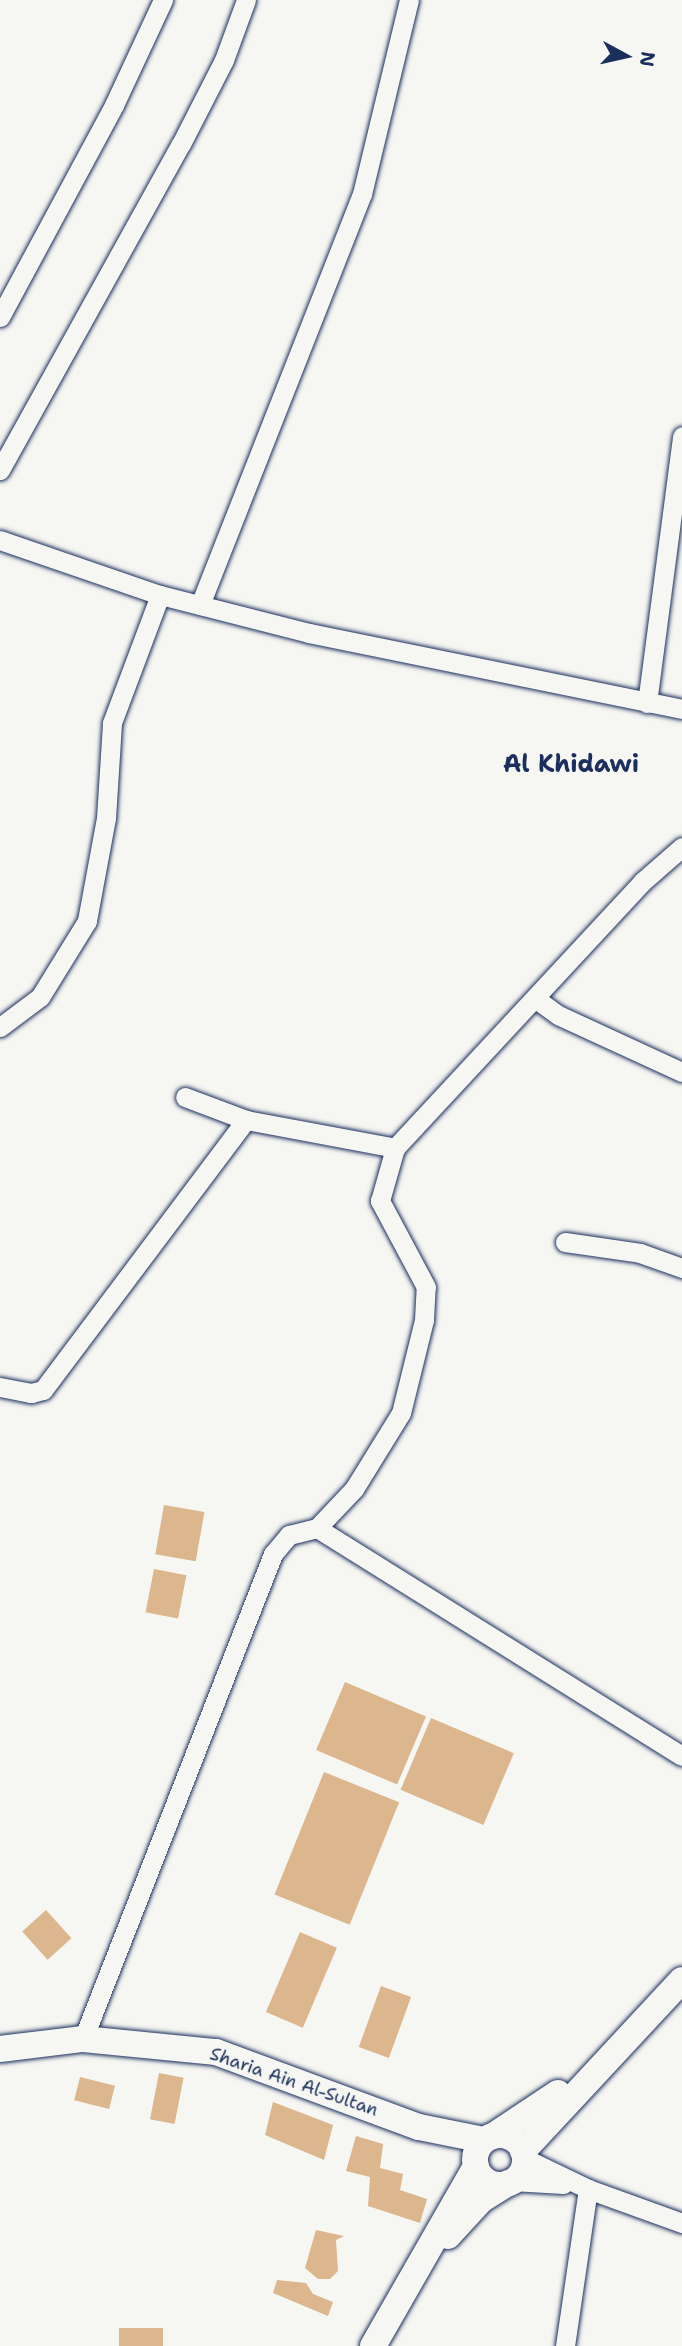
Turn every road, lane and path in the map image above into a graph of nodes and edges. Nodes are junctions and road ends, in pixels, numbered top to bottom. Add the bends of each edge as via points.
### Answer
1 (163, 0) edge
2 (246, 0) edge
3 (409, 0) edge
4 (0, 317) edge
5 (682, 436) edge
6 (0, 470) edge
7 (0, 540) edge
8 (160, 595) junction
9 (200, 605) junction
10 (647, 703) junction
11 (682, 709) edge
12 (682, 846) edge
13 (536, 999) junction
14 (0, 1027) edge
15 (682, 1072) edge
16 (185, 1097) dead end
17 (246, 1120) junction
18 (395, 1148) junction
19 (565, 1242) dead end
20 (682, 1268) edge
21 (0, 1387) edge
22 (317, 1528) junction
23 (682, 1756) edge
24 (682, 1980) edge
25 (83, 2039) junction
26 (0, 2049) edge
27 (606, 2057) junction
28 (482, 2151) junction
29 (523, 2155) junction
30 (510, 2182) junction
31 (588, 2189) junction
32 (682, 2223) edge
33 (426, 2256) junction
34 (373, 2346) edge
35 (565, 2346) edge

1 - 4 street via 108,117
2 - 6 street via 224,61 181,144
3 - 9 street via 362,194
5 - 10 street
7 - 8 street
8 - 9 street
8 - 14 street via 111,723 106,818 87,921 40,997
9 - 10 street
10 - 11 street
12 - 13 street via 642,882
13 - 15 street via 558,1014
13 - 18 street
16 - 17 street
17 - 18 street
17 - 21 street via 43,1390 31,1394
18 - 22 street via 380,1201 421,1272 424,1320 401,1413 388,1439 366,1474
19 - 20 street via 640,1253
22 - 23 street
22 - 25 street via 282,1542 256,1588
24 - 27 main road
25 - 26 main road, Sharia Ain Al-Sultan
25 - 28 main road, Sharia Ain Al-Sultan via 216,2052
27 - 28 main road
27 - 29 main road
28 - 29 main road via 508,2136
28 - 30 main road via 486,2181
28 - 33 main road
29 - 30 main road
29 - 31 street
30 - 31 street via 544,2180
30 - 33 main road via 481,2200
31 - 32 street
31 - 35 street
33 - 34 main road

